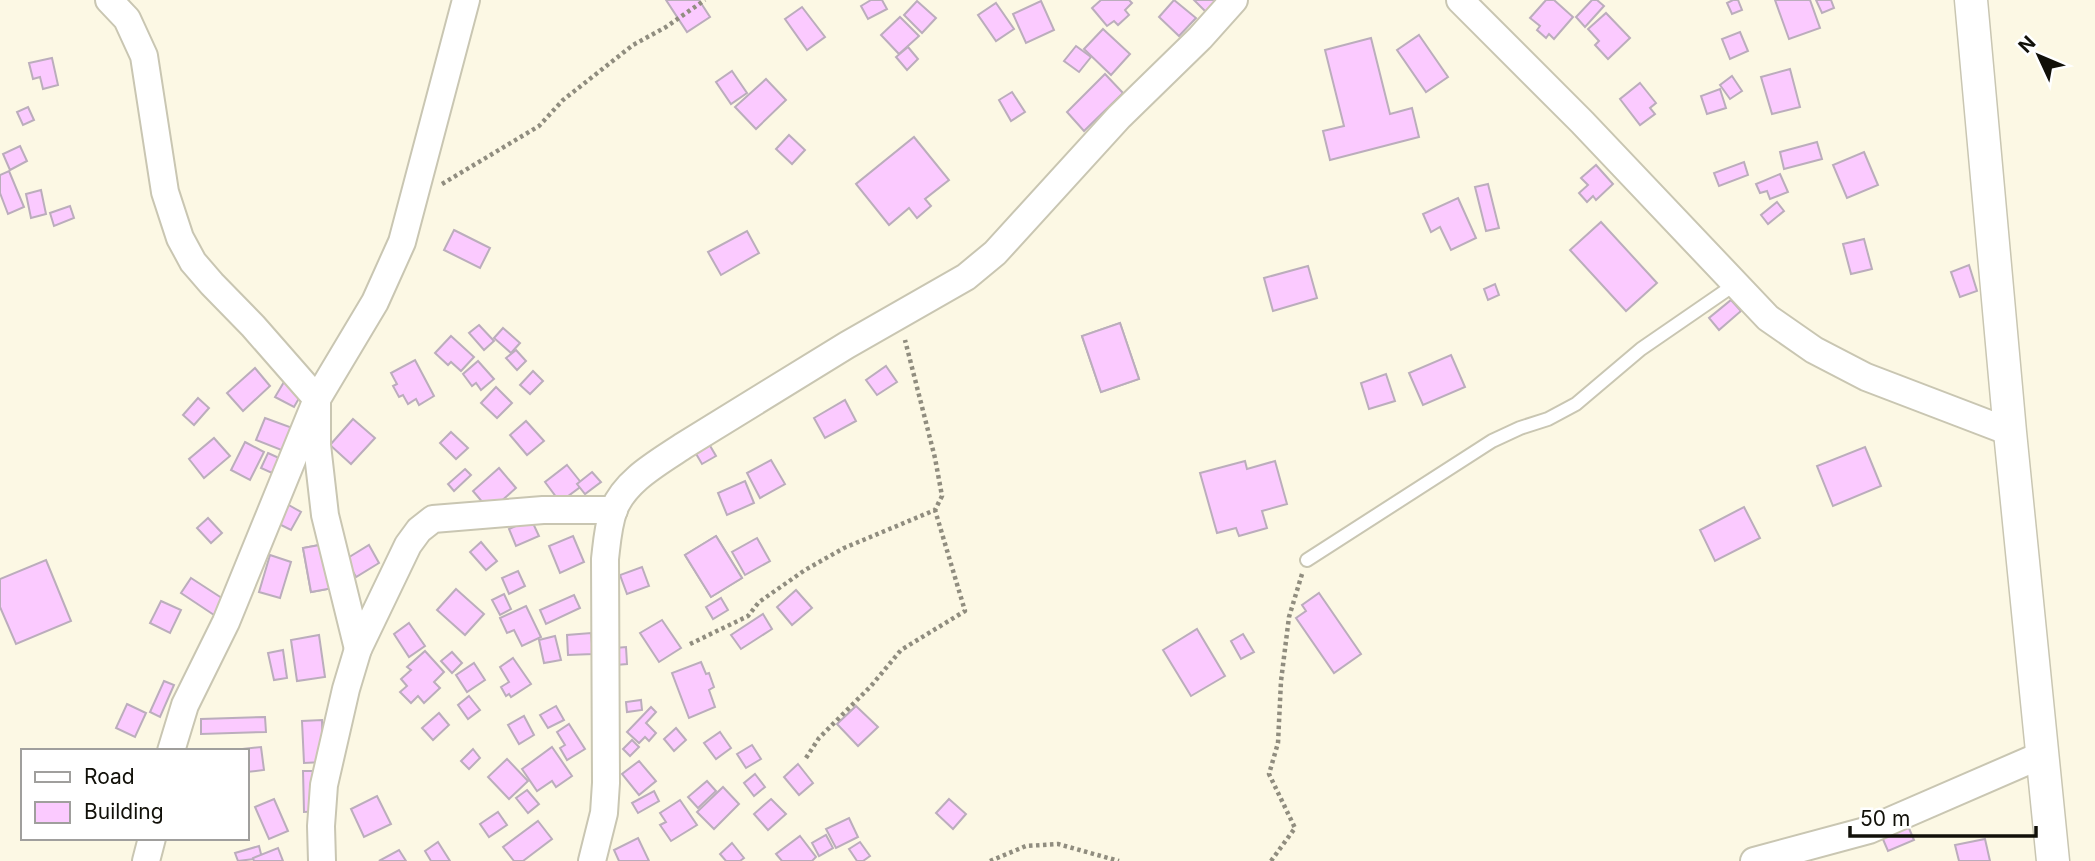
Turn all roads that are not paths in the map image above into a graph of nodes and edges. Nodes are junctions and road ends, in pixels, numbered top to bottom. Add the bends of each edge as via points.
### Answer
1 (109, 0) edge
2 (466, 0) edge
3 (1234, 0) edge
4 (1460, 0) edge
5 (1971, 0) edge
6 (1734, 285) junction
7 (317, 399) junction
8 (2010, 432) junction
9 (614, 510) junction
10 (1307, 560) road end
11 (358, 649) junction
12 (172, 749) edge
13 (2044, 754) junction
14 (151, 840) edge
15 (146, 861) edge
16 (322, 861) edge
17 (592, 861) edge
18 (1754, 861) edge
19 (2053, 861) edge

1 - 7 street via 127,19 144,56 164,191 180,238 205,277
2 - 7 street via 402,242 375,302
3 - 9 street via 995,253 967,276 657,463 621,496
4 - 6 street
5 - 8 street
6 - 8 street via 1768,318 1814,350 1866,377
6 - 10 lane via 1641,349 1576,404 1492,442
7 - 11 street via 325,515
7 - 12 street via 226,622 185,705
8 - 13 street
9 - 11 street via 542,510 433,519 408,545
9 - 17 street via 605,559 606,783
11 - 16 street via 324,785
13 - 18 street via 1869,830
13 - 19 street
14 - 15 street

